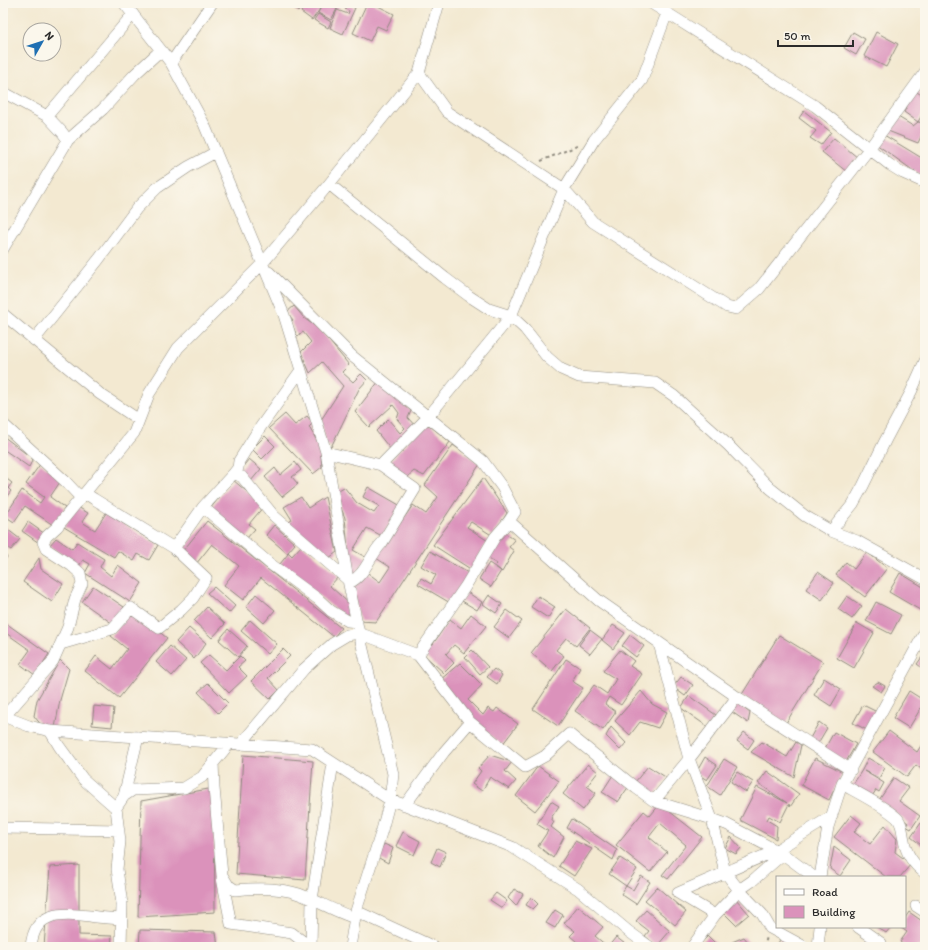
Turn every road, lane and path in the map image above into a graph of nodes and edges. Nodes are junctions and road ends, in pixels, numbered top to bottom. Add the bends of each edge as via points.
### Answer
1 (124, 3) edge
2 (212, 3) edge
3 (439, 3) edge
4 (651, 3) edge
5 (667, 13) junction
6 (133, 14) junction
7 (161, 50) junction
8 (171, 62) junction
9 (925, 72) edge
10 (419, 73) junction
11 (3, 92) edge
12 (47, 116) junction
13 (68, 140) junction
14 (594, 140) junction
15 (869, 149) junction
16 (216, 152) junction
17 (528, 166) junction
18 (924, 183) edge
19 (329, 184) junction
20 (564, 189) junction
21 (3, 249) edge
22 (262, 264) junction
23 (3, 314) edge
24 (512, 316) junction
25 (34, 340) junction
26 (925, 361) edge
27 (301, 370) junction
28 (428, 417) junction
29 (139, 420) junction
30 (3, 424) edge
31 (326, 452) junction
32 (381, 465) junction
33 (234, 473) junction
34 (83, 495) junction
35 (203, 507) junction
36 (509, 521) junction
37 (831, 531) junction
38 (174, 548) junction
39 (925, 579) edge
40 (349, 582) junction
41 (358, 627) junction
42 (925, 632) edge
43 (659, 643) junction
44 (61, 644) junction
45 (418, 655) junction
46 (737, 697) junction
47 (3, 717) edge
48 (470, 722) junction
49 (50, 731) junction
50 (138, 737) junction
51 (234, 745) junction
52 (689, 759) junction
53 (213, 762) junction
54 (333, 763) junction
55 (851, 770) junction
56 (842, 784) junction
57 (124, 796) junction
58 (390, 800) junction
59 (654, 801) junction
60 (405, 805) junction
61 (116, 808) junction
62 (832, 816) junction
63 (712, 818) junction
64 (3, 828) edge
65 (118, 830) junction
66 (779, 852) junction
67 (725, 872) junction
68 (925, 873) edge
69 (222, 875) junction
70 (813, 876) edge
71 (820, 876) edge
72 (739, 890) junction
73 (312, 900) junction
74 (356, 915) junction
75 (715, 915) junction
76 (122, 919) junction
77 (820, 928) edge
78 (859, 928) edge
79 (30, 947) edge
80 (121, 947) edge
81 (310, 947) edge
82 (350, 947) edge
83 (434, 947) edge
84 (650, 947) edge
85 (692, 947) edge
86 (805, 947) edge
87 (818, 947) edge
88 (879, 947) edge

1 - 6 street
2 - 8 street
3 - 10 street
4 - 5 street
5 - 14 street via 642,80
5 - 15 street via 815,106
6 - 7 street
6 - 12 street
7 - 8 street
7 - 13 street via 103,109
8 - 16 street
9 - 15 street
10 - 17 street via 447,112
10 - 19 street
11 - 12 street
12 - 13 street
13 - 21 street
14 - 17 path
14 - 20 street
15 - 18 street via 890,165
15 - 20 street via 759,289 736,309 727,307 593,222
16 - 22 street
16 - 25 street via 157,188 137,208 99,260
17 - 20 street
19 - 22 street
19 - 24 street via 469,296 489,309
20 - 24 street
22 - 27 street via 284,315
22 - 28 street via 352,356
22 - 29 street via 178,348 149,394
23 - 25 street
24 - 28 street
24 - 37 street via 547,357 561,369 579,377 655,383 674,396 728,445 770,488 805,516
25 - 29 street via 100,394
26 - 37 street via 863,486 853,504
27 - 31 street
27 - 33 street via 257,432
28 - 32 street
28 - 36 street via 483,461 502,487 515,512
29 - 34 street via 134,433
30 - 34 street
31 - 32 street
31 - 40 street
32 - 40 street via 415,489 359,576
33 - 35 street
33 - 40 street via 242,477 274,516
34 - 38 street
34 - 44 street via 43,542 46,549 80,573 82,584
35 - 38 street
35 - 41 street via 269,563 318,598 331,611
36 - 43 street via 598,600
36 - 45 street via 495,537 466,587
37 - 39 street via 857,541
38 - 44 street via 206,578 193,598 181,610 159,628 131,608 112,629
40 - 41 street
41 - 45 street
41 - 51 street via 332,644 304,669
41 - 58 street via 393,774
42 - 55 street
43 - 46 street
43 - 52 street
44 - 47 street via 53,661
45 - 48 street
46 - 52 street
46 - 55 street
47 - 49 street
48 - 59 street via 525,767 545,756 569,734
48 - 60 street via 439,758
49 - 50 street
49 - 61 street via 83,779
50 - 51 street
50 - 57 street
51 - 53 street
51 - 54 street via 312,749
52 - 59 street
52 - 63 street
53 - 57 street via 202,777 184,788 133,790
53 - 69 street
54 - 58 street
54 - 73 street
55 - 56 street
56 - 62 street
56 - 68 street via 898,819 907,852
57 - 61 street
58 - 60 street
58 - 74 street
59 - 63 street
60 - 84 street via 512,847 578,889
61 - 65 street
62 - 66 street
62 - 71 street
63 - 66 street
63 - 67 street
64 - 65 street
65 - 76 street via 120,841 117,869
66 - 67 street
66 - 70 street
66 - 72 street via 752,881
67 - 72 street
67 - 75 street via 678,893
69 - 73 street via 228,885 235,890 280,890
69 - 81 street via 231,924 292,933
72 - 75 street
72 - 86 street via 762,914 770,928
73 - 74 street via 343,914
73 - 81 street
74 - 82 street
74 - 83 street
75 - 85 street
76 - 79 street via 63,914 47,918 34,933
76 - 80 street
77 - 87 street
78 - 88 street via 881,944

